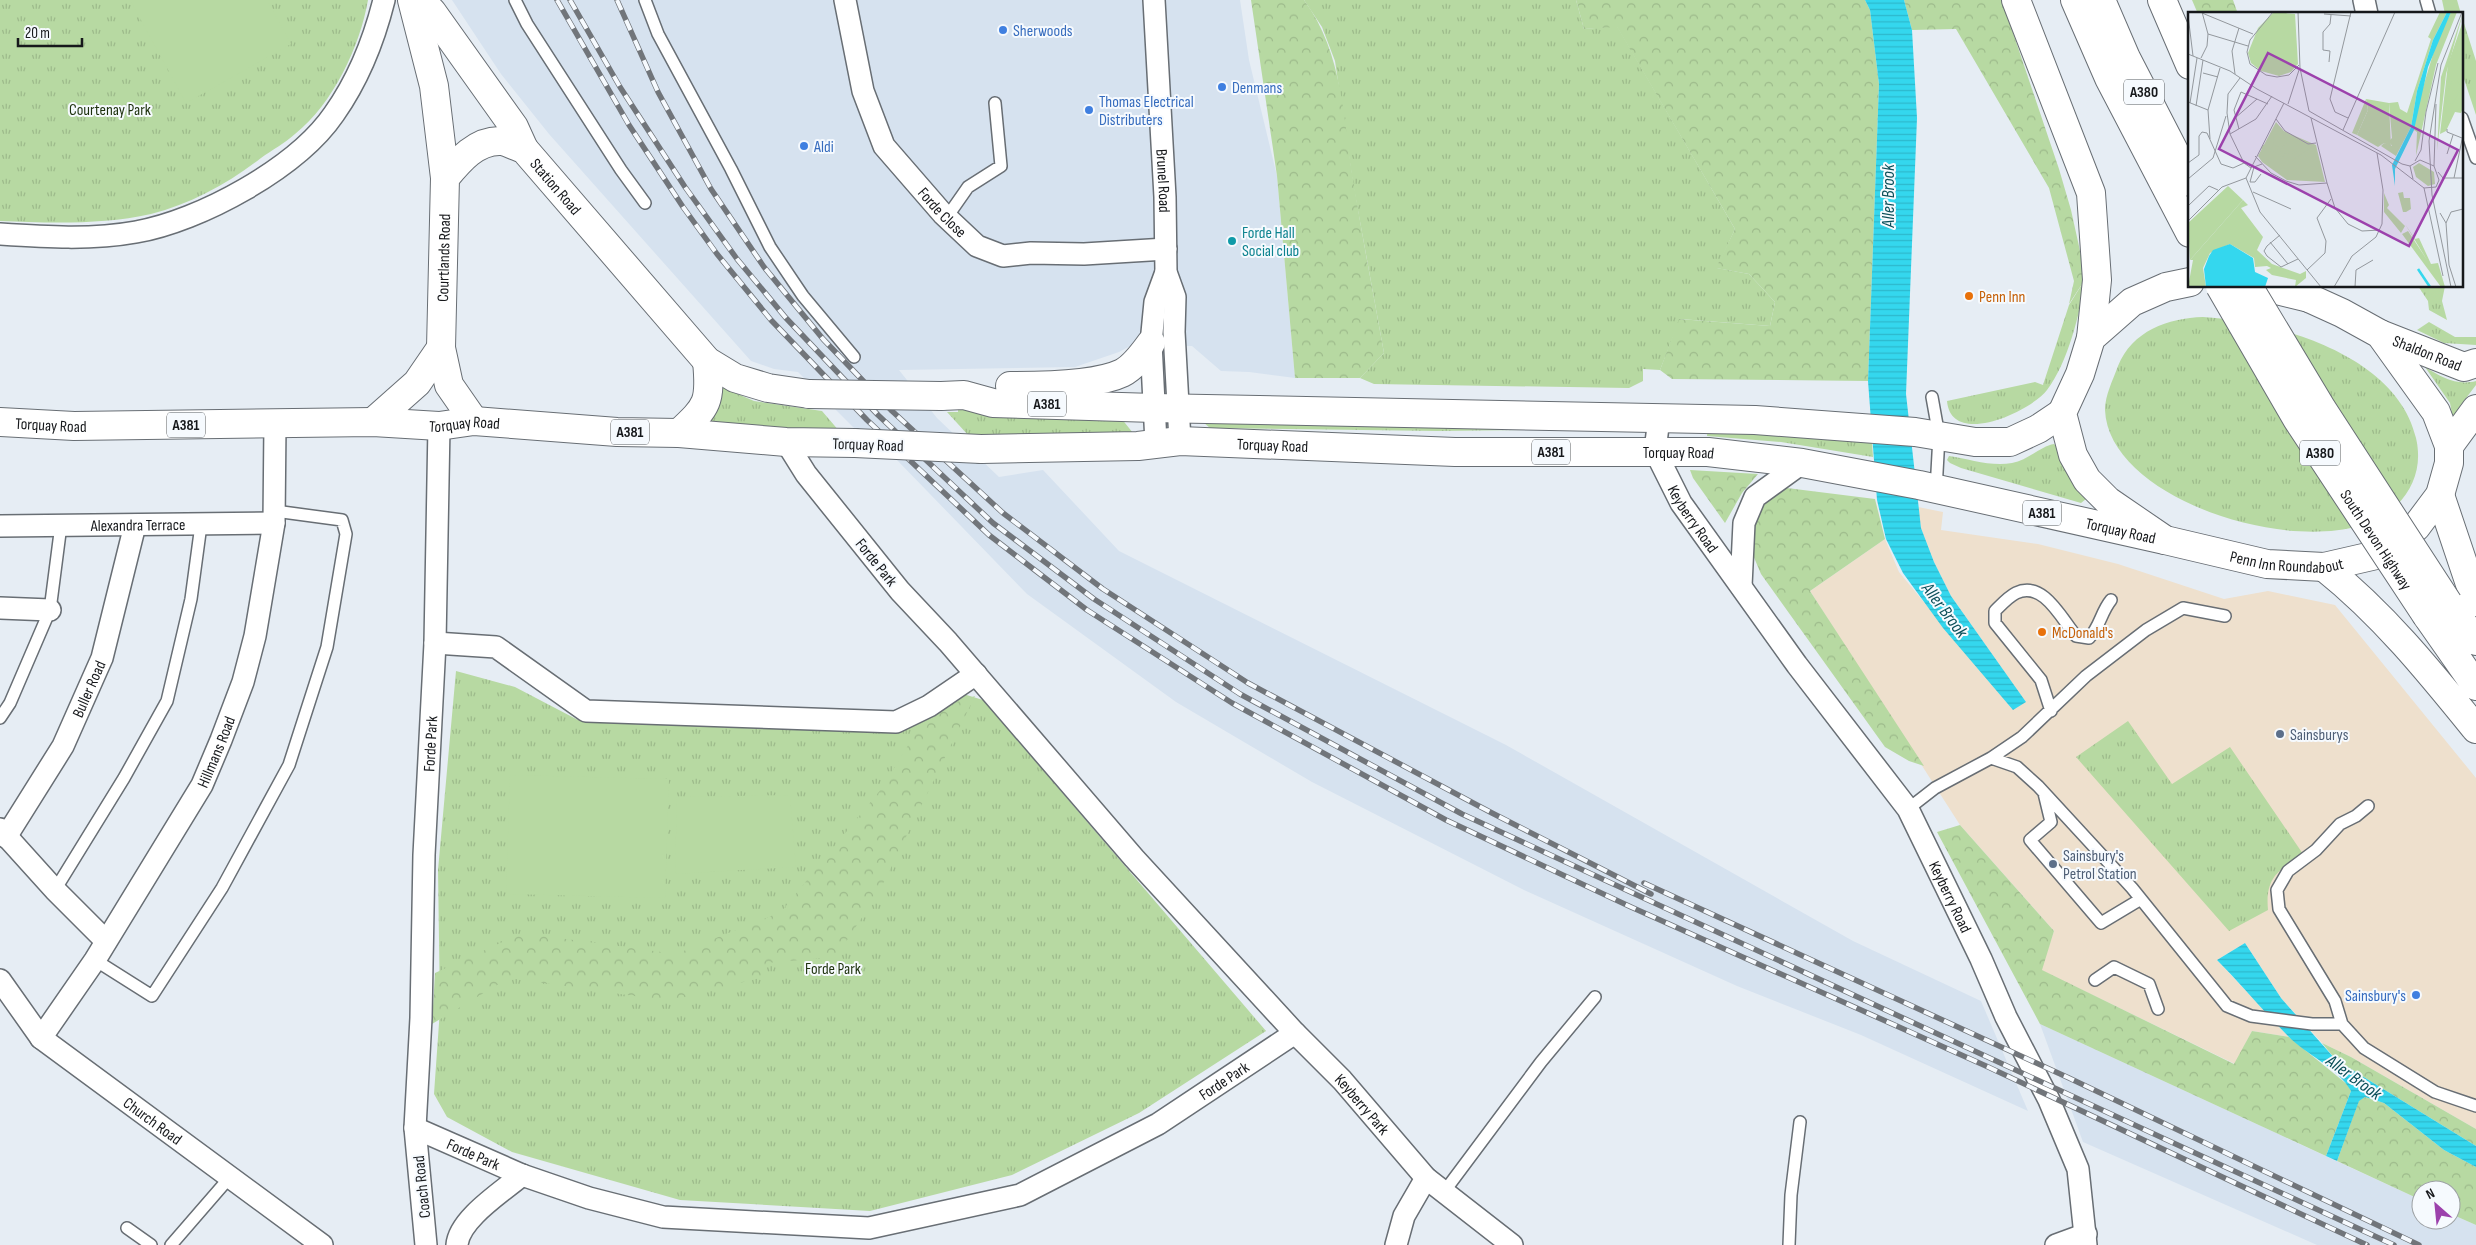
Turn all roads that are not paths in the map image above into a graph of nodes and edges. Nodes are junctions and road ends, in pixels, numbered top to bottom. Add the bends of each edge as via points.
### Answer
1 (384, 0) edge
2 (412, 0) edge
3 (421, 0) edge
4 (515, 0) edge
5 (645, 0) edge
6 (845, 0) edge
7 (1154, 0) edge
8 (2016, 0) edge
9 (2075, 0) edge
10 (2101, 0) edge
11 (2162, 0) edge
12 (2188, 60) edge
13 (995, 103) dead end
14 (2464, 124) edge
15 (524, 149) junction
16 (2476, 158) edge
17 (446, 178) junction
18 (2188, 178) edge
19 (645, 203) dead end
20 (947, 216) junction
21 (2188, 230) edge
22 (0, 234) edge
23 (1166, 249) junction
24 (1166, 272) junction
25 (2188, 282) edge
26 (2221, 288) edge
27 (2249, 288) edge
28 (2275, 288) edge
29 (2306, 292) edge
30 (2380, 334) junction
31 (2091, 338) junction
32 (1151, 343) junction
33 (441, 348) junction
34 (854, 357) dead end
35 (707, 361) junction
36 (2476, 364) edge
37 (953, 395) junction
38 (1932, 397) dead end
39 (1167, 407) junction
40 (2476, 409) edge
41 (2062, 413) junction
42 (1659, 418) junction
43 (474, 420) junction
44 (0, 422) edge
45 (373, 422) junction
46 (275, 424) junction
47 (439, 426) junction
48 (679, 433) junction
49 (1939, 436) junction
50 (786, 442) junction
51 (1168, 442) junction
52 (2449, 446) junction
53 (1655, 451) junction
54 (1802, 463) junction
55 (1936, 490) junction
56 (2440, 495) junction
57 (275, 517) junction
58 (61, 525) junction
59 (135, 525) junction
60 (201, 525) junction
61 (0, 526) edge
62 (2165, 540) junction
63 (2324, 567) junction
64 (1741, 586) junction
65 (2111, 600) dead end
66 (2476, 602) edge
67 (0, 608) edge
68 (50, 610) junction
69 (2438, 610) junction
70 (2225, 616) dead end
71 (2476, 641) edge
72 (435, 643) junction
73 (976, 674) junction
74 (2476, 686) edge
75 (2051, 711) junction
76 (0, 718) edge
77 (2476, 729) edge
78 (1991, 758) junction
79 (2044, 793) junction
80 (2368, 806) dead end
81 (1908, 809) junction
82 (3, 833) edge
83 (55, 890) junction
84 (2141, 900) junction
85 (106, 941) junction
86 (95, 960) junction
87 (0, 980) edge
88 (2095, 980) dead end
89 (1595, 996) dead end
90 (2158, 1009) dead end
91 (2342, 1024) junction
92 (1295, 1033) junction
93 (41, 1038) junction
94 (2476, 1106) edge
95 (1800, 1122) dead end
96 (415, 1128) junction
97 (522, 1175) junction
98 (230, 1177) junction
99 (1426, 1178) junction
100 (1444, 1192) junction
101 (127, 1228) dead end
102 (2086, 1240) edge
103 (151, 1245) edge
104 (171, 1245) edge
105 (322, 1245) edge
106 (426, 1245) edge
107 (457, 1245) edge
108 (1396, 1245) edge
109 (1512, 1245) edge
110 (1788, 1245) edge
111 (2056, 1245) edge

1 - 22 street via 368,51 334,115 312,139 270,173 229,199 177,223 136,233 88,236
2 - 17 main road via 434,86
3 - 15 main road, Station Road via 514,127
4 - 19 lane via 527,24
5 - 34 lane via 658,34 770,247 803,296
6 - 20 street, Forde Close via 864,91 884,146
7 - 23 street, Brunel Road
8 - 31 main road via 2091,193 2097,280
9 - 21 main road, A380 via 2109,78
10 - 18 main road, A380 via 2126,58
11 - 12 main road
13 - 20 lane via 1001,166 968,187
14 - 16 lane
15 - 17 main road via 502,141 485,144 462,157
15 - 35 main road, Station Road / A381
17 - 33 main road, Courtlands Road
20 - 23 street, Forde Close via 977,246 1004,256
23 - 24 street, Brunel Road
24 - 32 street, Brunel Road via 1155,302
24 - 39 street, Brunel Road via 1175,297
25 - 31 main road via 2166,287 2132,302
26 - 69 main road, South Devon Highway / A380, bridge via 2297,418
27 - 69 main road, South Devon Highway / A380, bridge
28 - 29 main road, Penn Inn Roundabout / A381
29 - 30 main road, Penn Inn Roundabout / A381
30 - 36 main road, Shaldon Road via 2464,367
30 - 52 main road, Penn Inn Roundabout / A381 via 2436,412
31 - 41 main road via 2080,374
32 - 37 main road, A381 via 1122,373 1108,377 1061,384 1000,386
32 - 39 street, Brunel Road
33 - 43 main road, Courtlands Road via 450,384
33 - 45 main road via 416,383
35 - 37 main road, Torquay Road / A381, bridge via 735,378 768,388 809,394
35 - 48 main road via 710,389 701,412
37 - 39 main road, Torquay Road / A381 via 993,402
38 - 49 lane
39 - 42 main road, Torquay Road / A381
39 - 51 street, Brunel Road
40 - 52 main road
41 - 49 main road, Torquay Road / A381 via 2010,442 1975,442
41 - 62 main road, Penn Inn Roundabout / A381 via 2073,455 2087,480 2114,506
42 - 49 main road, Torquay Road / A381 via 1755,420
42 - 53 street
43 - 47 main road, Torquay Road / A381
43 - 48 main road, Torquay Road / A381 via 618,432
44 - 46 main road, Torquay Road / A381 via 74,426
45 - 46 main road, Torquay Road / A381
45 - 47 main road, Torquay Road / A381
46 - 57 street, Hillmans Road
47 - 72 street, Forde Park
48 - 50 main road, Torquay Road / A381
49 - 55 lane
50 - 51 main road, Torquay Road / A381, bridge via 981,449 1138,446
50 - 73 street, Forde Park via 806,474 900,591
51 - 53 main road, Torquay Road / A381 via 1455,452
52 - 56 main road, Penn Inn Roundabout / A381 via 2449,463
53 - 54 main road, Torquay Road / A381 via 1708,452
53 - 64 street, Keyberry Road via 1682,503
54 - 55 main road, Torquay Road / A381
54 - 64 street, Keyberry Road via 1755,497 1744,523
55 - 62 main road, Torquay Road / A381
56 - 63 main road, Penn Inn Roundabout / A381 via 2416,527 2385,553
56 - 66 main road
57 - 60 street, Alexandra Terrace
57 - 85 street, Hillmans Road via 255,636 243,682 221,740 202,785
57 - 86 lane via 342,520 346,534 327,647 289,765 222,888 152,996
58 - 59 street, Alexandra Terrace
58 - 61 street, Alexandra Terrace
58 - 68 lane
59 - 60 street, Alexandra Terrace
59 - 82 street, Buller Road via 102,658 63,746
60 - 83 lane via 191,598 167,701
62 - 63 main road, Penn Inn Roundabout / A381 via 2267,564
63 - 77 main road via 2359,595 2424,665
64 - 81 street, Keyberry Road via 1797,665
65 - 75 lane via 2102,612 2096,631 2089,638 2076,636 2042,594 2029,589 2014,594 1995,611 1995,623 2041,680
67 - 68 street
68 - 76 lane via 10,703
69 - 71 main road, South Devon Highway / A380
69 - 74 main road, South Devon Highway / A380
70 - 75 lane via 2183,608 2146,630 2086,676
72 - 73 street via 496,646 586,710 896,722 930,706
72 - 96 street, Forde Park
73 - 92 street, Forde Park via 1134,858
75 - 78 lane via 2022,737
78 - 79 lane via 2018,767
78 - 81 lane via 1936,788
79 - 84 lane
79 - 84 lane via 2051,822 2030,840 2101,923
80 - 91 lane via 2340,824 2316,850 2288,871 2277,890 2279,909 2335,1001
81 - 102 street, Keyberry Road via 2006,1017 2049,1100 2078,1169
82 - 83 street
83 - 85 street
84 - 91 lane via 2226,1006 2251,1016 2312,1024
85 - 86 street, Hillmans Road
86 - 93 street, Hillmans Road
87 - 93 street, Church Road
88 - 90 lane via 2114,967 2149,984
89 - 100 lane
91 - 94 lane via 2364,1048 2403,1073 2435,1092
92 - 97 street, Forde Park via 1158,1124 1020,1195 869,1228 663,1217 589,1198
92 - 99 street, Keyberry Park via 1342,1080
93 - 98 street, Church Road
95 - 110 lane
96 - 97 street, Forde Park
96 - 106 street, Coach Road
97 - 107 street via 471,1217 457,1236
98 - 104 lane
98 - 105 street, Church Road
99 - 100 street, Keyberry Park
99 - 108 street via 1404,1216
100 - 109 street, Keyberry Park
101 - 103 lane
102 - 111 street

